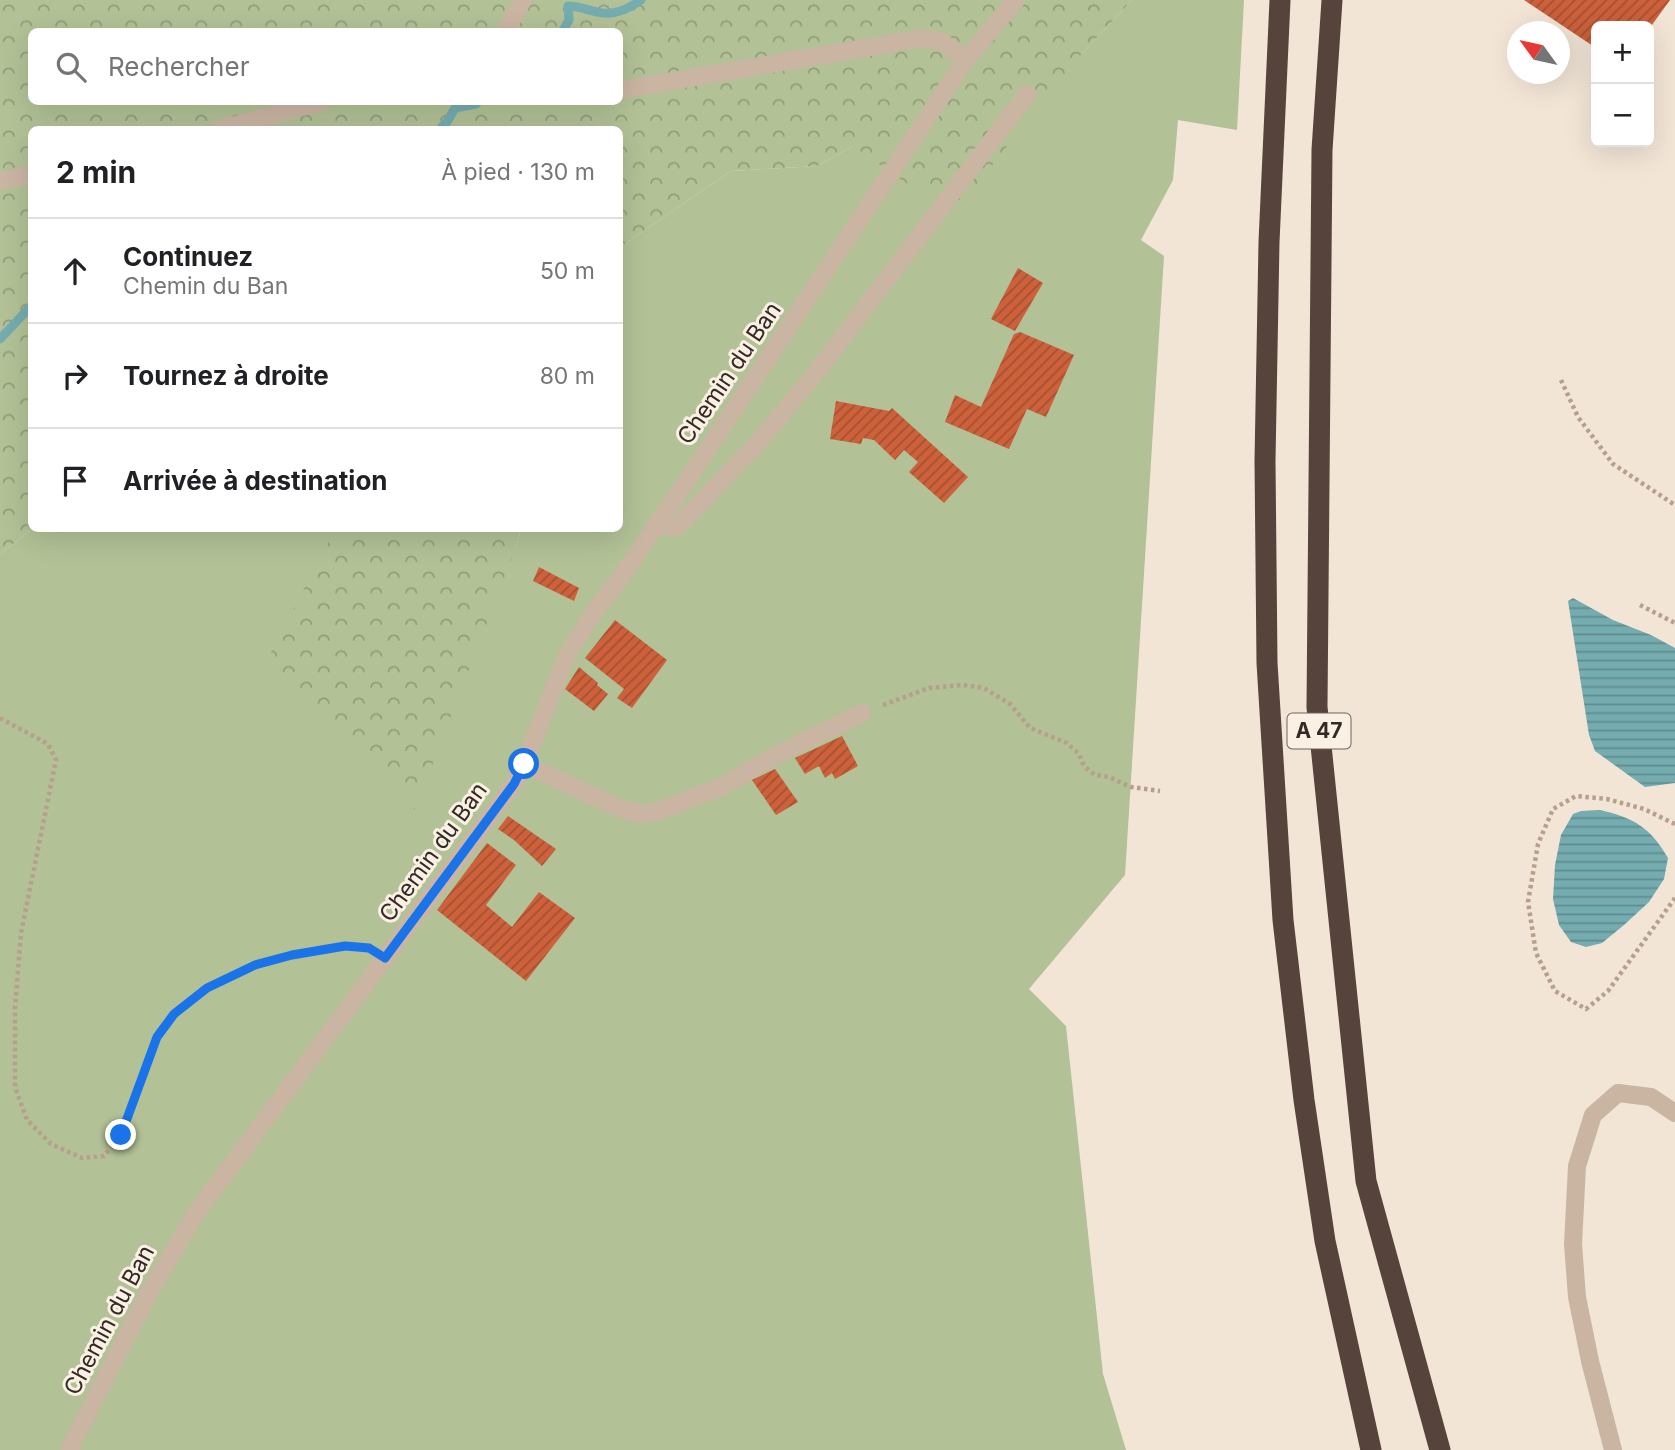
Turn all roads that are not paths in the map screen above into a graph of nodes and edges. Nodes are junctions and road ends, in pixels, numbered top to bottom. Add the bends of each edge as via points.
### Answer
1 (523, 0) edge
2 (1016, 0) edge
3 (1280, 0) edge
4 (1332, 0) edge
5 (507, 28) edge
6 (966, 59) junction
7 (623, 89) edge
8 (1027, 94) dead end
9 (310, 105) edge
10 (232, 126) edge
11 (28, 175) edge
12 (0, 181) edge
13 (658, 523) junction
14 (862, 713) road end
15 (524, 764) junction
16 (1675, 1113) edge
17 (69, 1450) edge
18 (1371, 1450) edge
19 (1440, 1450) edge
20 (1613, 1450) edge

1 - 5 street
2 - 6 street, Chemin du Ban
3 - 18 highway, A 47 via 1265,461 1268,677 1283,920 1325,1241
4 - 19 highway, A 47 via 1322,150 1317,707 1366,1181
6 - 7 street via 942,42 923,38
6 - 13 street, Chemin du Ban
8 - 13 street via 815,374 754,447 677,527
9 - 10 street
11 - 12 street
13 - 15 street, Chemin du Ban via 567,655
14 - 15 street via 720,787 656,812 621,809
15 - 17 street, Chemin du Ban via 514,784 196,1213 146,1296
16 - 20 street via 1651,1097 1618,1093 1593,1115 1577,1166 1573,1244 1577,1297

